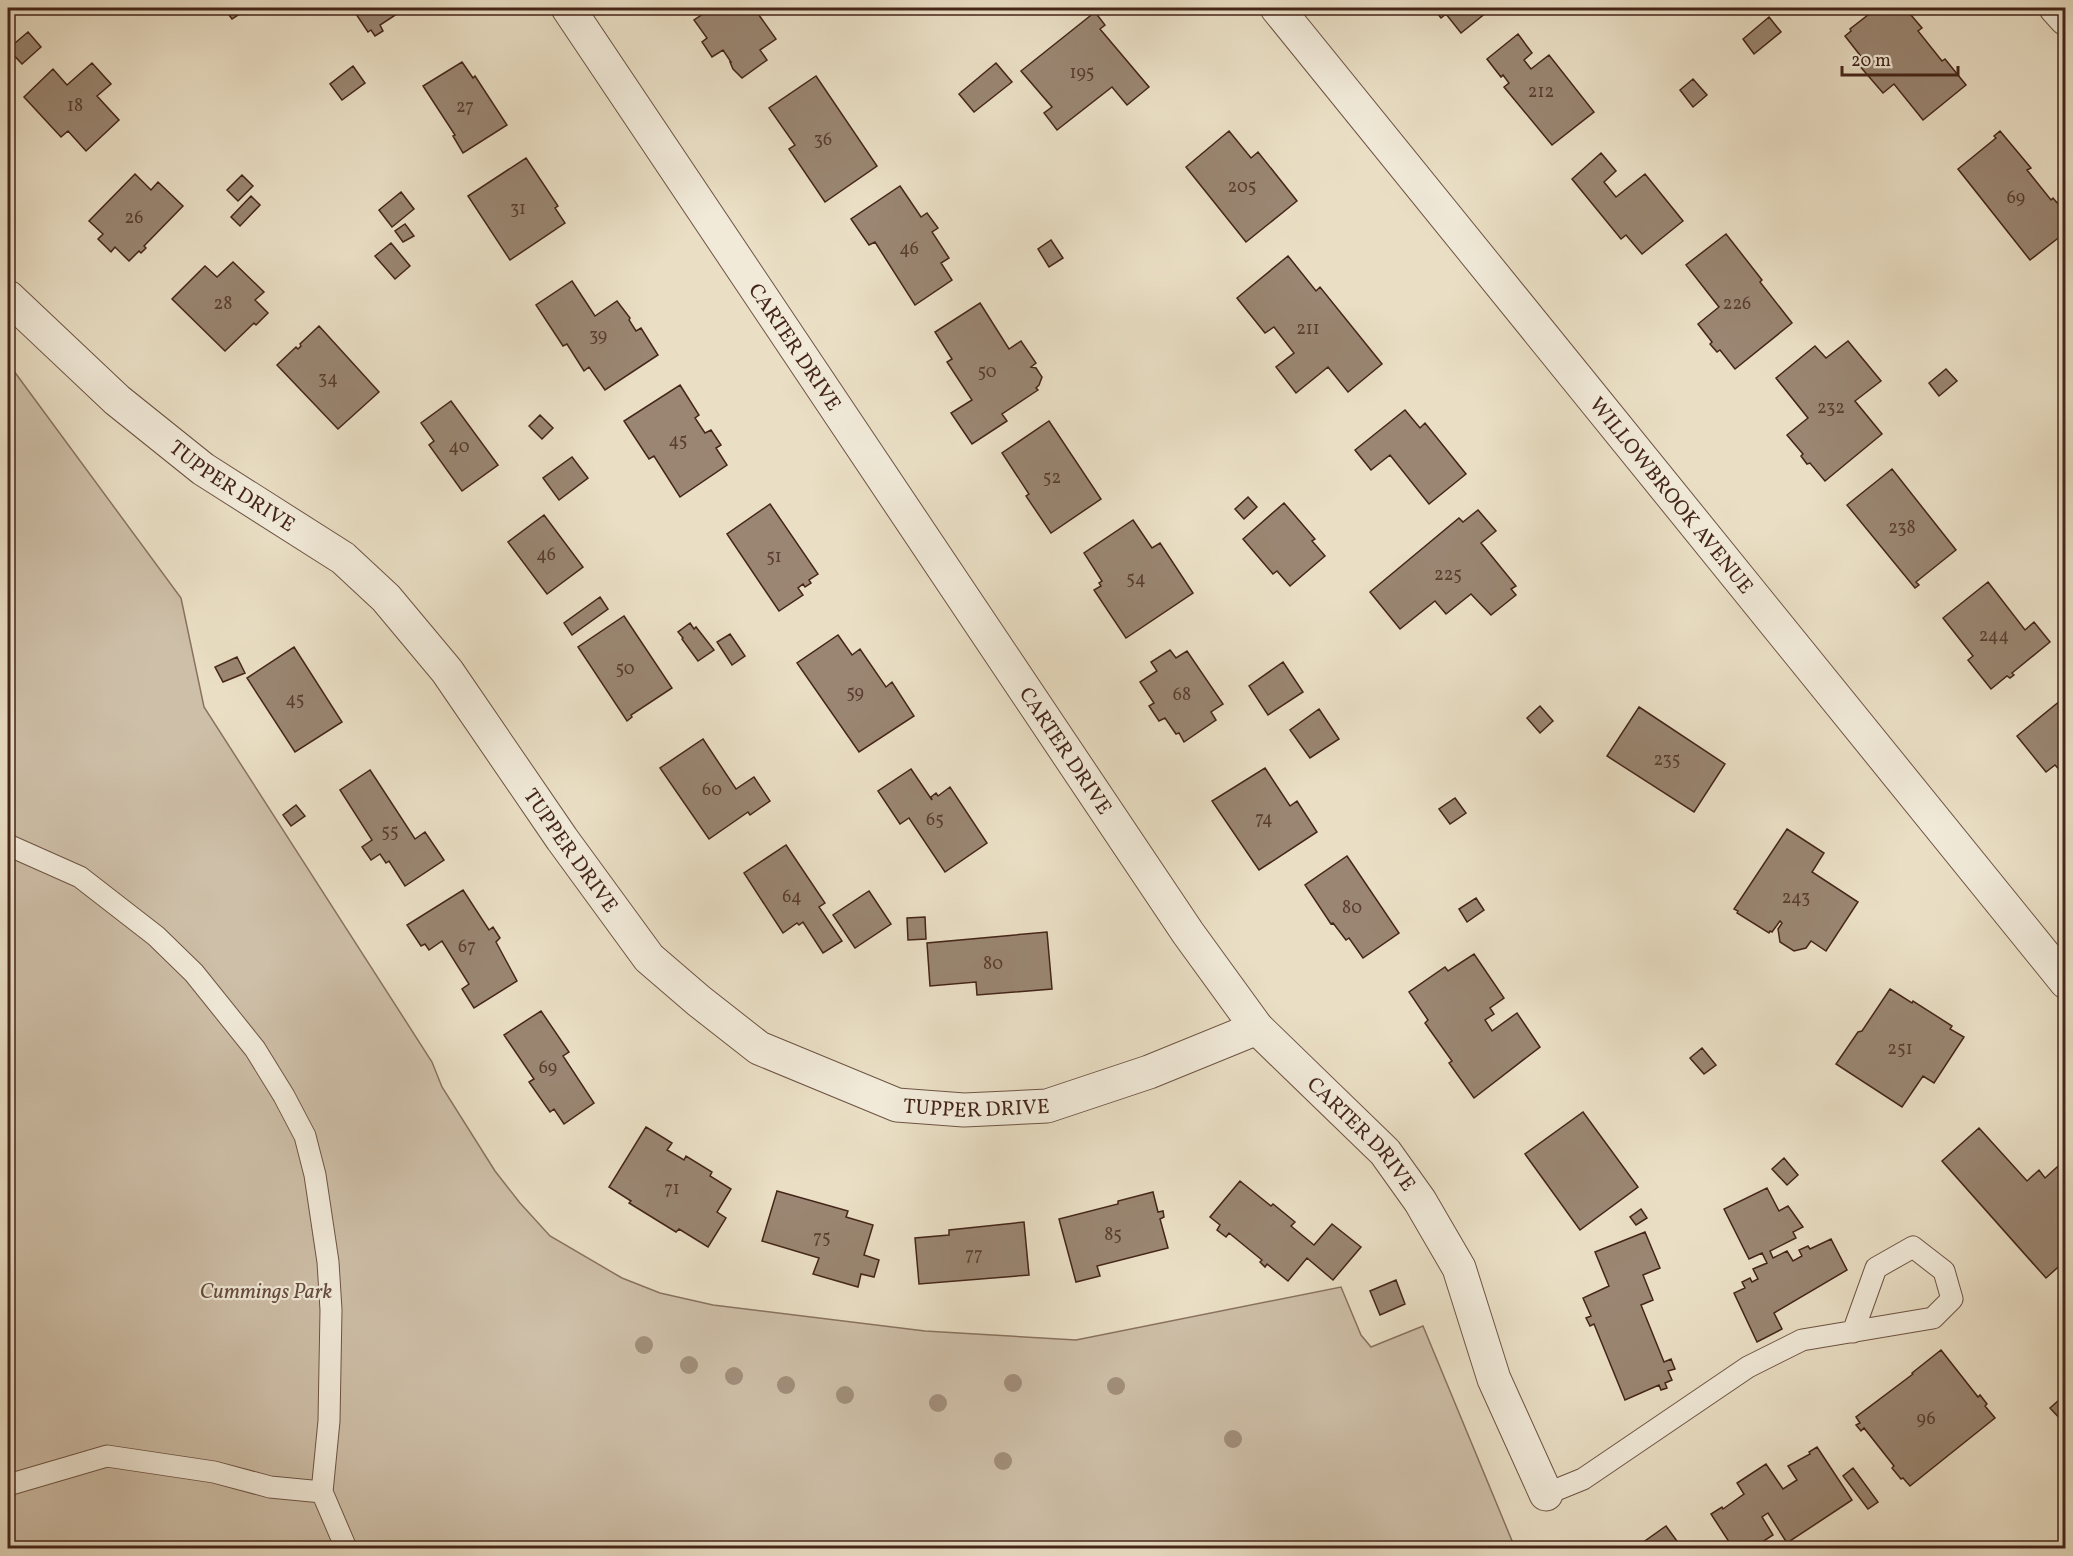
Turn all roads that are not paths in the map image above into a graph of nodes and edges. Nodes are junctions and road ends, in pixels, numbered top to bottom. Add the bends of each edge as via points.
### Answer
1 (568, 8) edge
2 (1277, 8) edge
3 (2056, 8) edge
4 (2066, 19) edge
5 (8, 297) edge
6 (8, 845) edge
7 (2066, 982) edge
8 (1257, 1028) junction
9 (1853, 1332) junction
10 (8, 1485) edge
11 (322, 1491) junction
12 (1546, 1494) joint
13 (346, 1548) edge

1 - 8 street, CARTER DRIVE via 1188,933
2 - 7 street, WILLOWBROOK AVENUE
3 - 4 street
5 - 8 street, TUPPER DRIVE via 117,400 203,469 343,558 386,598 447,671 649,958 759,1048 897,1105 964,1110 1047,1106 1149,1072
6 - 11 lane via 80,877 156,936 200,981 255,1049 305,1136 322,1216 331,1310 329,1421
8 - 12 street, CARTER DRIVE via 1385,1152 1420,1201 1459,1268 1494,1379
9 - 9 lane via 1933,1318 1952,1299 1944,1271 1913,1247 1876,1268
9 - 12 lane via 1802,1340 1748,1367 1583,1479
10 - 11 lane via 106,1456 214,1472 270,1487
11 - 13 lane

